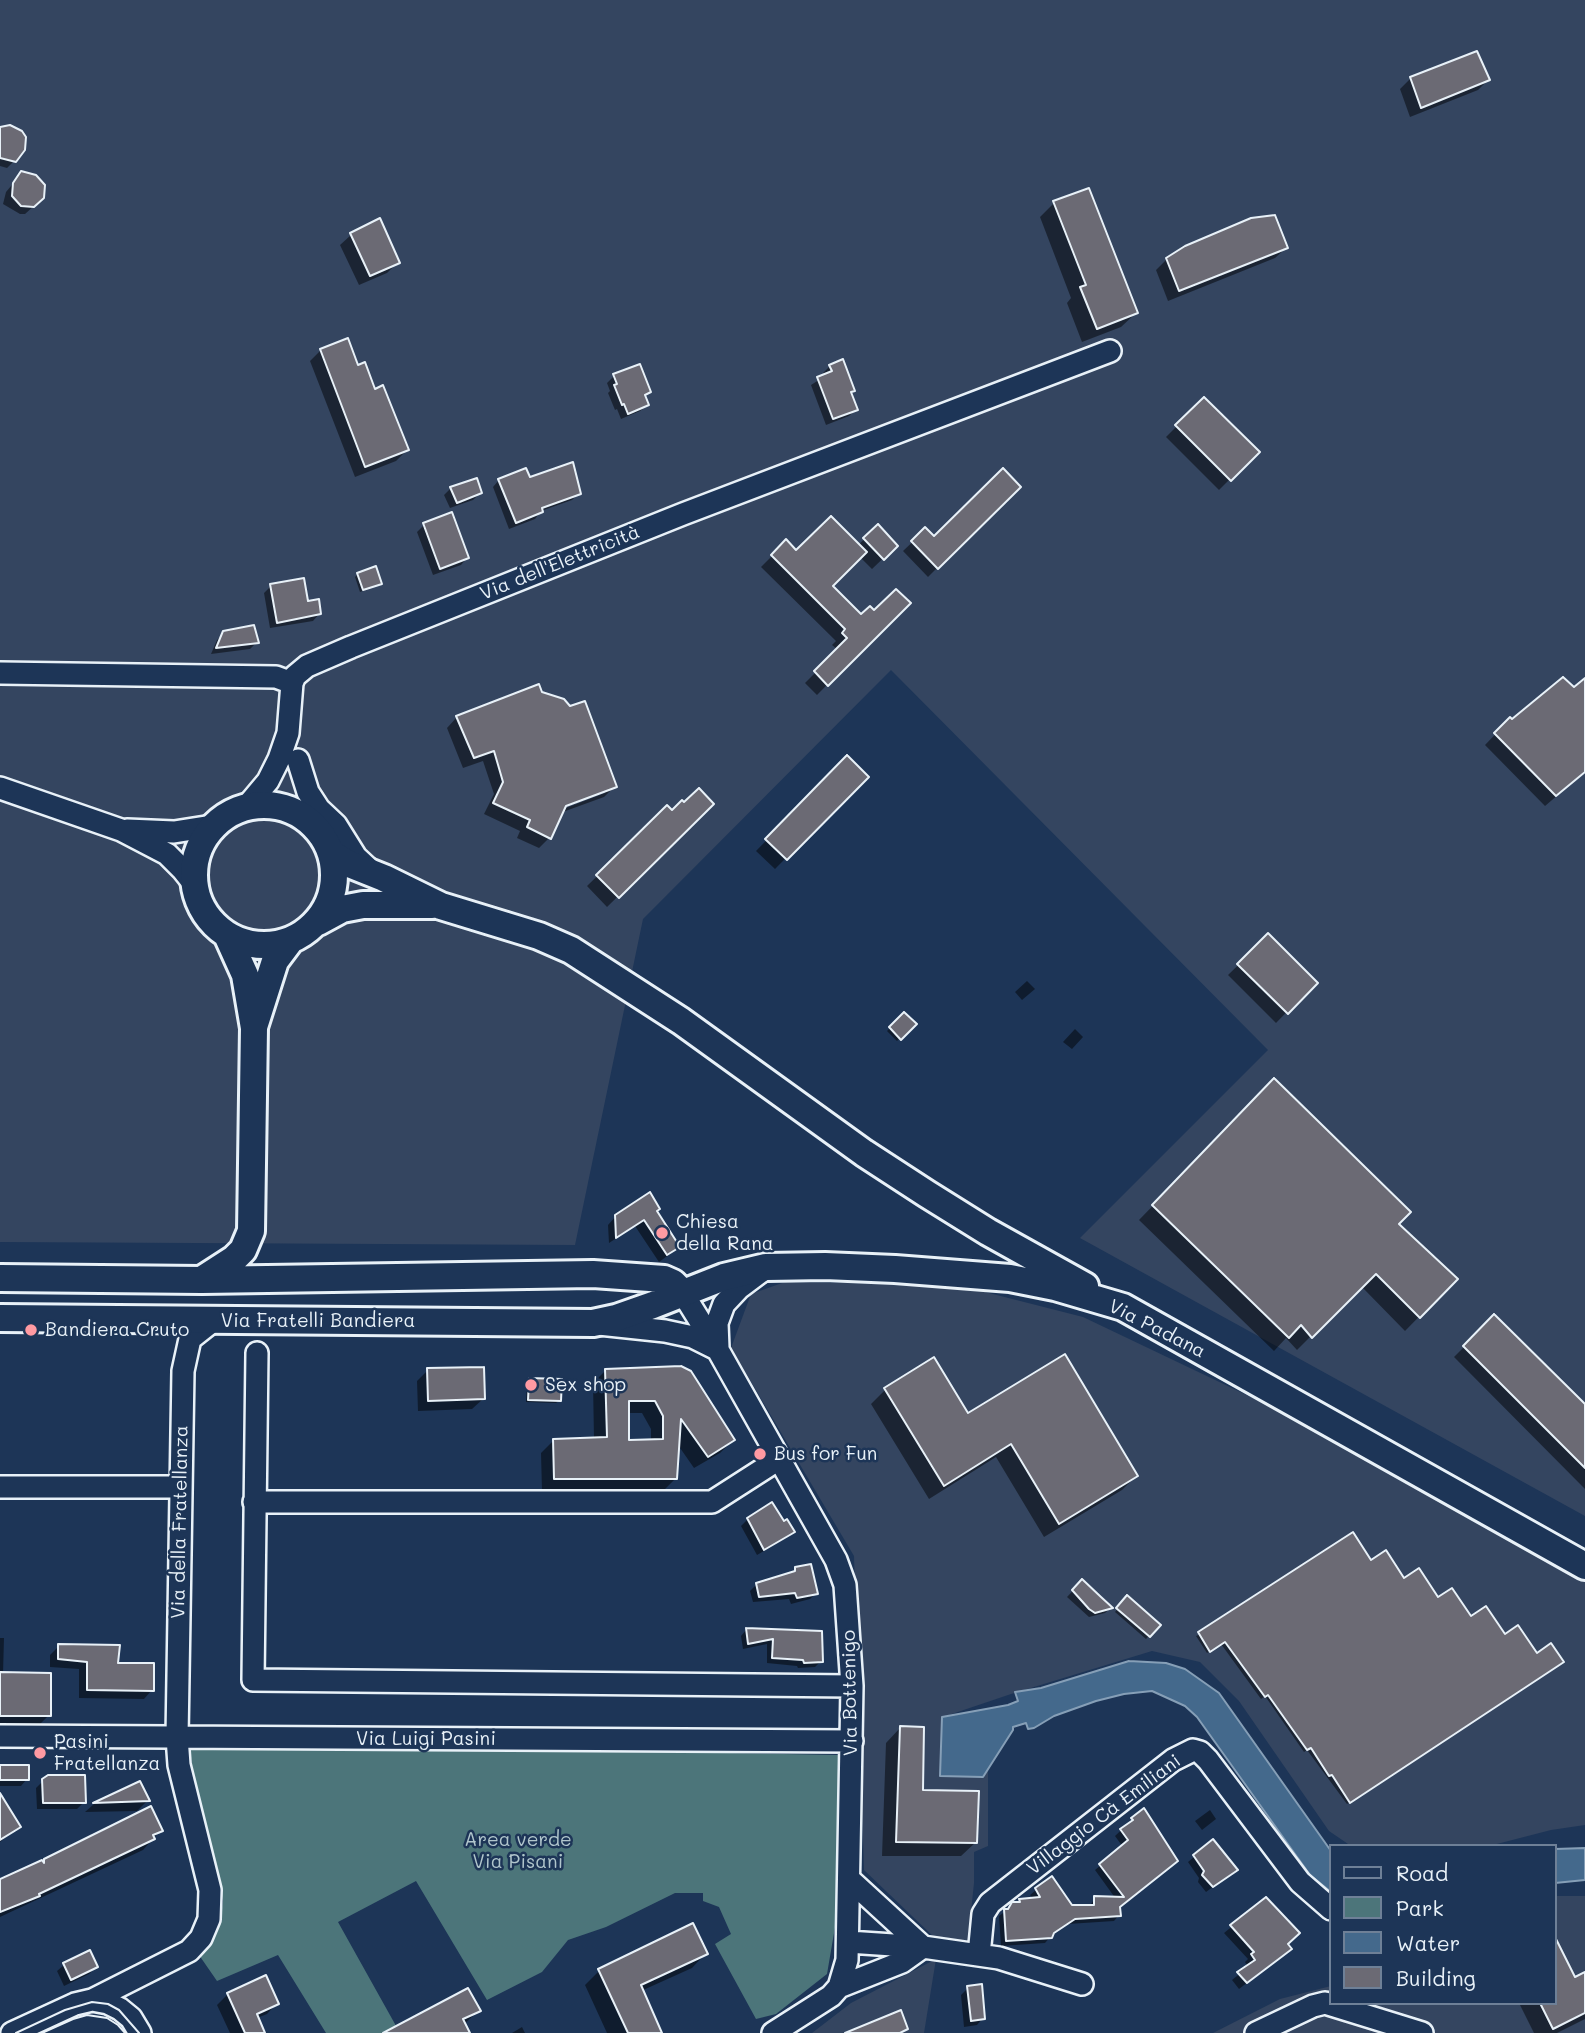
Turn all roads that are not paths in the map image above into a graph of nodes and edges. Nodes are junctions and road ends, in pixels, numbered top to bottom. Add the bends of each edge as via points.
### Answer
1 (1110, 351) dead end
2 (0, 673) edge
3 (292, 683) junction
4 (288, 733) junction
5 (298, 760) junction
6 (0, 788) edge
7 (247, 806) junction
8 (307, 820) junction
9 (212, 826) junction
10 (121, 830) junction
11 (331, 853) junction
12 (375, 875) junction
13 (194, 884) junction
14 (441, 906) junction
15 (318, 922) junction
16 (227, 935) junction
17 (290, 941) junction
18 (254, 1028) junction
19 (251, 1231) junction
20 (766, 1267) junction
21 (593, 1274) junction
22 (0, 1278) edge
23 (270, 1279) junction
24 (202, 1280) junction
25 (682, 1292) junction
26 (1123, 1307) junction
27 (0, 1318) edge
28 (214, 1320) junction
29 (593, 1323) junction
30 (719, 1350) junction
31 (257, 1353) dead end
32 (779, 1459) junction
33 (0, 1487) edge
34 (180, 1487) junction
35 (254, 1503) junction
36 (1585, 1566) edge
37 (852, 1686) junction
38 (0, 1736) edge
39 (177, 1737) junction
40 (852, 1741) junction
41 (849, 1879) junction
42 (1330, 1908) edge
43 (848, 1942) junction
44 (930, 1948) junction
45 (972, 1954) junction
46 (154, 1970) junction
47 (1082, 1984) dead end
48 (839, 1987) junction
49 (92, 2000) junction
50 (1330, 2005) edge
51 (1331, 2005) edge
52 (12, 2033) edge
53 (140, 2033) edge
54 (773, 2033) edge
55 (1256, 2033) edge
56 (1422, 2033) edge

1 - 3 street, Via dell'Elettricità via 351,647 300,671
2 - 3 street via 276,677
3 - 4 street
4 - 5 street
4 - 7 street via 268,781
5 - 8 street via 298,794
5 - 12 street via 319,809
6 - 10 street
7 - 8 main road via 289,809
7 - 9 main road
8 - 11 main road
9 - 10 street via 174,832
9 - 13 main road via 194,863
10 - 13 street via 167,854
11 - 12 main road
11 - 15 main road via 330,901
12 - 14 main road
13 - 16 main road via 211,922
14 - 15 main road via 363,905 342,909
14 - 26 main road via 571,950 671,1014 927,1194
15 - 17 main road
16 - 17 main road via 247,944
16 - 18 main road via 244,975
17 - 18 main road via 275,961
18 - 19 main road
19 - 23 main road via 260,1266
19 - 24 main road via 243,1250
20 - 25 main road, Via Padana
20 - 26 main road, Via Padana via 895,1269 1010,1278
20 - 30 street via 724,1304 717,1323
21 - 23 main road
21 - 25 main road via 664,1279
21 - 29 main road via 608,1300
22 - 24 main road
23 - 24 main road
25 - 29 main road, Via Fratelli Bandiera via 641,1310
25 - 30 street
26 - 36 main road, Via Padana
27 - 28 main road, Via Fratelli Bandiera
28 - 29 main road, Via Fratelli Bandiera
28 - 34 street, Via della Fratellanza via 190,1339 186,1350
29 - 30 street, Via Fratelli Bandiera via 665,1331 693,1337
30 - 32 street, Via Bottenigo
31 - 35 street
32 - 35 street via 712,1502
32 - 37 street, Via Bottenigo via 845,1584
33 - 34 street
34 - 39 street, Via della Fratellanza
35 - 37 street via 253,1680
37 - 40 street, Via Bottenigo
38 - 39 street, Via Luigi Pasini
39 - 40 street, Via Luigi Pasini
39 - 46 street, Via della Fratellanza via 179,1765 208,1878 210,1910 207,1927 195,1946
40 - 41 street, Via Bottenigo
41 - 43 street, Via Bottenigo
41 - 44 street
42 - 45 street, Villaggio Cà Emiliani via 1300,1882 1208,1760 1193,1750 1173,1760 990,1903
43 - 44 street
43 - 48 street, Via Bottenigo
44 - 45 street
44 - 48 street
45 - 47 street
46 - 49 street, Via della Fratellanza
46 - 53 street via 134,2000
48 - 54 street
49 - 52 street, Via della Fratellanza
49 - 53 street via 120,2008
50 - 55 street via 1313,2006
51 - 56 street

